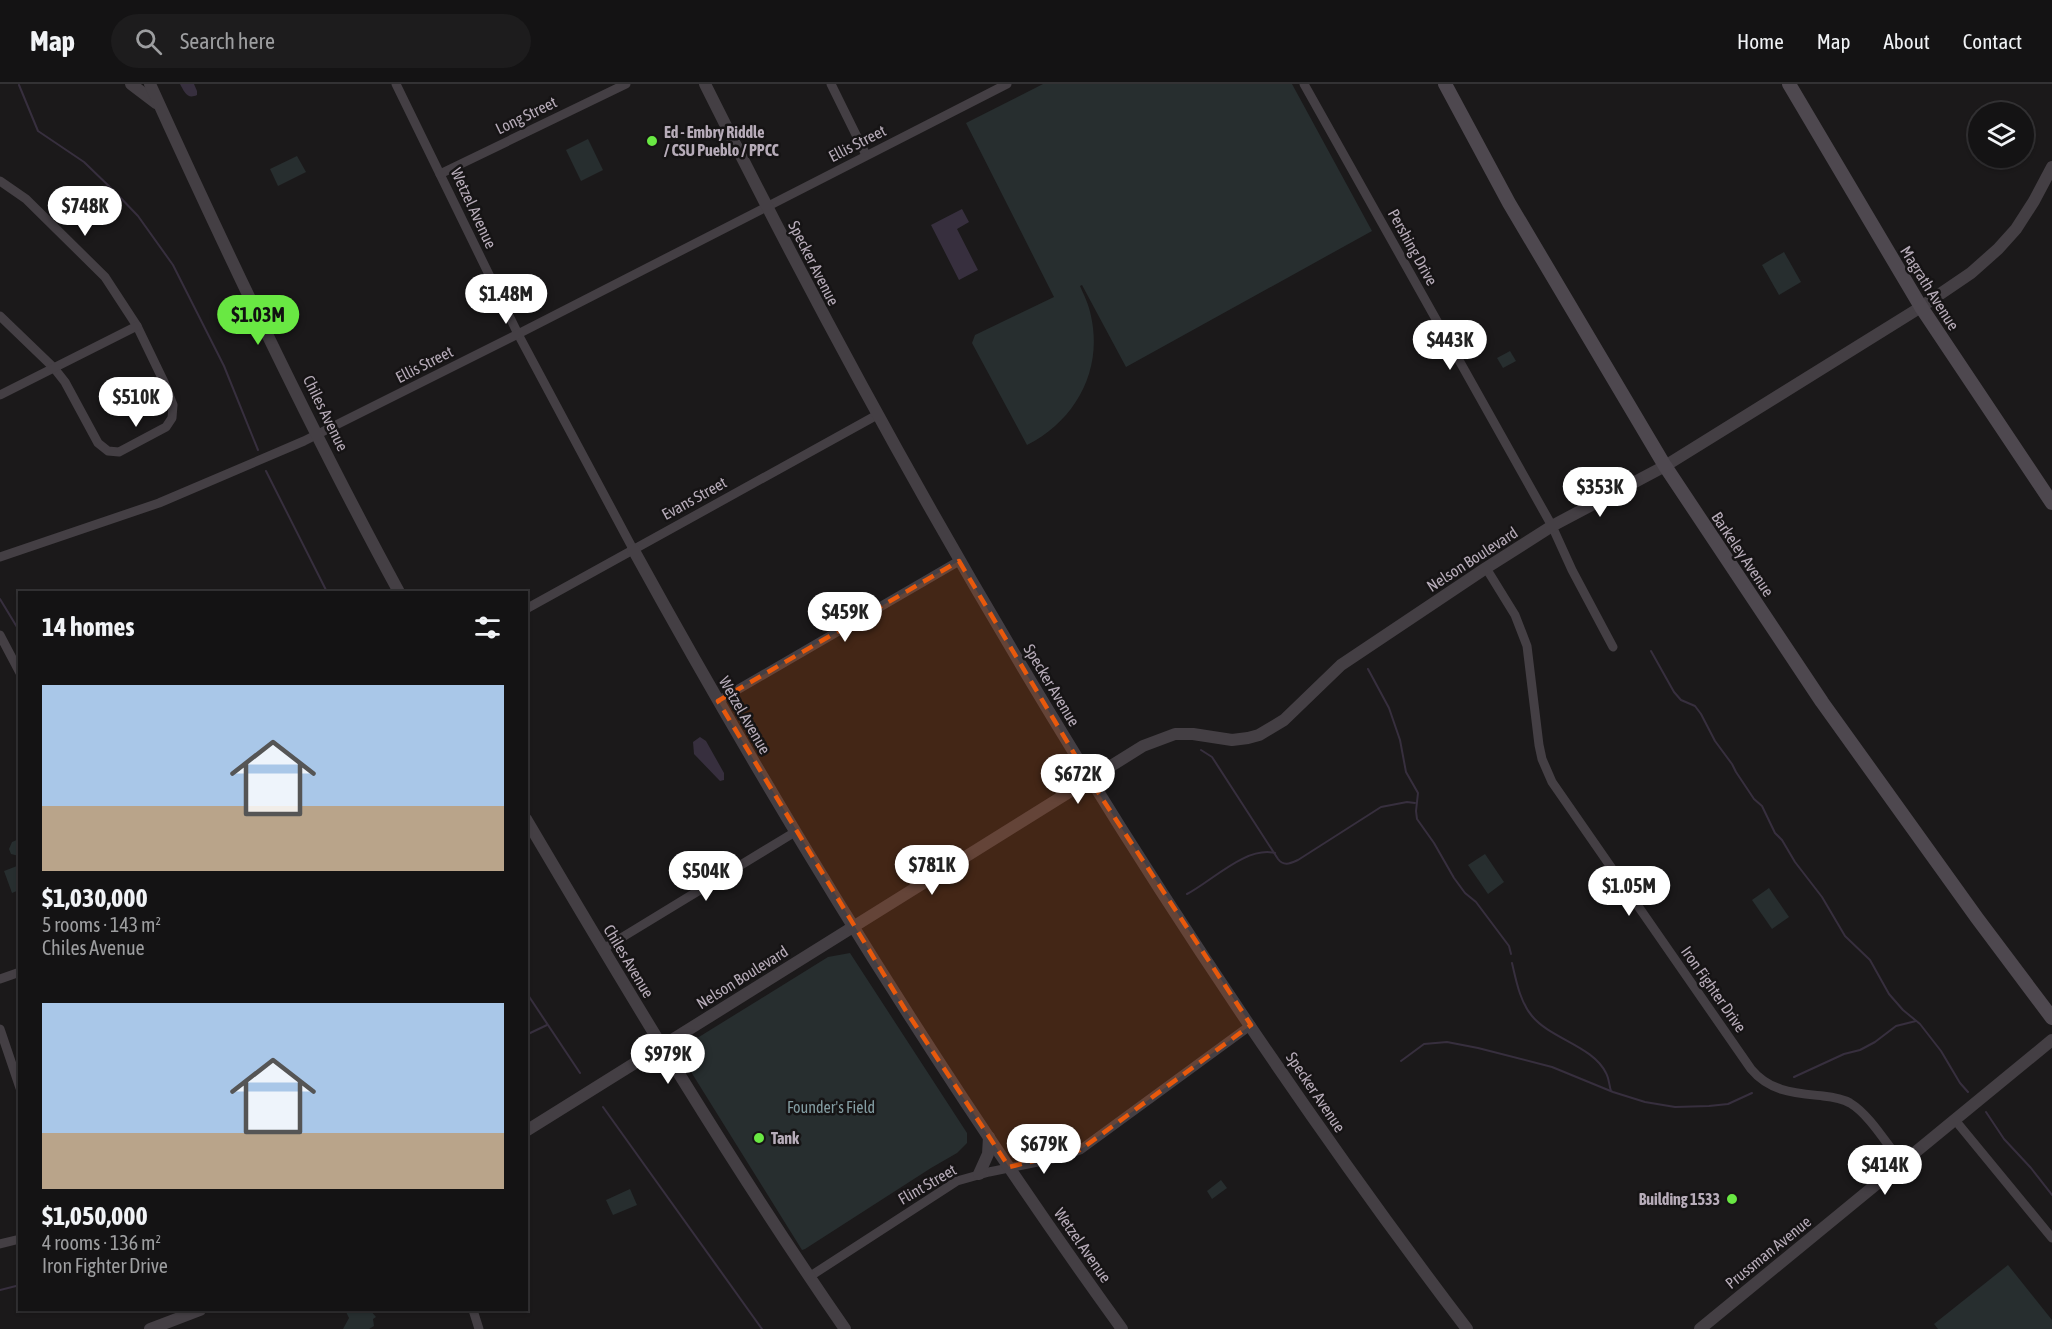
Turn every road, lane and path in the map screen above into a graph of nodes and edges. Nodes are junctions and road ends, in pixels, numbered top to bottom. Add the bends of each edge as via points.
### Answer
1 (131, 84) edge
2 (150, 84) edge
3 (396, 84) edge
4 (626, 84) edge
5 (705, 84) edge
6 (831, 84) edge
7 (1007, 84) edge
8 (1304, 84) edge
9 (1445, 84) edge
10 (1789, 84) edge
11 (161, 109) junction
12 (866, 155) junction
13 (2052, 167) edge
14 (440, 174) junction
15 (0, 181) edge
16 (766, 206) junction
17 (1921, 307) junction
18 (0, 316) edge
19 (136, 326) junction
20 (518, 334) junction
21 (54, 368) junction
22 (0, 395) edge
23 (877, 415) junction
24 (318, 434) junction
25 (1665, 466) junction
26 (2052, 503) edge
27 (1552, 526) junction
28 (633, 549) junction
29 (0, 557) edge
30 (959, 561) junction
31 (1486, 568) junction
32 (398, 591) edge
33 (528, 608) edge
34 (0, 635) edge
35 (1613, 647) dead end
36 (18, 670) edge
37 (718, 700) junction
38 (1090, 780) junction
39 (528, 822) edge
40 (795, 832) junction
41 (853, 928) junction
42 (603, 949) junction
43 (18, 973) edge
44 (0, 979) edge
45 (2052, 1018) edge
46 (1251, 1025) junction
47 (0, 1029) edge
48 (2052, 1040) edge
49 (661, 1047) junction
50 (18, 1082) edge
51 (1955, 1120) junction
52 (528, 1130) edge
53 (989, 1137) junction
54 (1902, 1163) junction
55 (1009, 1167) junction
56 (979, 1174) junction
57 (2052, 1238) edge
58 (18, 1240) edge
59 (0, 1244) edge
60 (809, 1277) junction
61 (197, 1311) edge
62 (473, 1311) edge
63 (150, 1329) edge
64 (479, 1329) edge
65 (845, 1329) edge
66 (1122, 1329) edge
67 (1467, 1329) edge
68 (1700, 1329) edge

1 - 11 street
2 - 11 street, Chiles Avenue
3 - 14 street, Wetzel Avenue
4 - 14 street, Long Street
5 - 16 street, Specker Avenue
6 - 12 street
7 - 12 street, Ellis Street
8 - 27 street, Pershing Drive
9 - 25 main road, Barkeley Avenue via 1509,203
10 - 17 main road, Magrath Avenue
11 - 24 street, Chiles Avenue
12 - 16 street, Ellis Street
13 - 17 street, Nelson Boulevard via 2021,221 1998,249
14 - 20 street, Wetzel Avenue
15 - 19 street via 49,220 105,277
16 - 20 street, Ellis Street
16 - 23 street, Specker Avenue
17 - 25 street, Nelson Boulevard
17 - 26 main road, Magrath Avenue
18 - 21 street
19 - 21 street
19 - 21 street via 173,405 172,418 166,427 119,452 108,452 98,443
20 - 24 street, Ellis Street
20 - 28 street, Wetzel Avenue
21 - 22 street
23 - 28 street, Evans Street
23 - 30 street, Specker Avenue
24 - 29 street, Ellis Street via 159,503
24 - 32 street, Chiles Avenue
25 - 27 street, Nelson Boulevard
25 - 45 main road, Barkeley Avenue via 1822,702
27 - 31 street, Nelson Boulevard
27 - 35 street, Pershing Drive
28 - 33 street, Evans Street
28 - 37 street, Wetzel Avenue
30 - 37 street
30 - 38 street, Specker Avenue
31 - 38 street, Nelson Boulevard via 1341,665 1284,720 1259,735 1239,739 1193,734 1166,737 1143,746
31 - 54 street, Iron Fighter Drive via 1515,615 1527,646 1539,745 1552,782 1751,1069 1781,1090 1849,1102
34 - 36 street
37 - 40 street, Wetzel Avenue
38 - 41 street, Nelson Boulevard
38 - 46 street, Specker Avenue
39 - 42 street, Chiles Avenue
40 - 41 street, Wetzel Avenue
40 - 42 street
41 - 49 street, Nelson Boulevard
41 - 53 street, Wetzel Avenue
42 - 49 street, Chiles Avenue
43 - 44 street
46 - 55 street, Flint Street via 1080,1149 1053,1159
46 - 67 street, Specker Avenue via 1331,1143
47 - 50 street
48 - 51 street, Prussman Avenue
49 - 52 street, Nelson Boulevard
49 - 60 street, Chiles Avenue
51 - 54 street, Prussman Avenue
51 - 57 street
53 - 55 street, Wetzel Avenue
53 - 56 street via 988,1154
54 - 68 street, Prussman Avenue
55 - 56 street, Flint Street
55 - 66 street, Wetzel Avenue
56 - 60 street, Flint Street via 939,1191
58 - 59 street
60 - 65 street, Chiles Avenue
61 - 63 street
62 - 64 street

